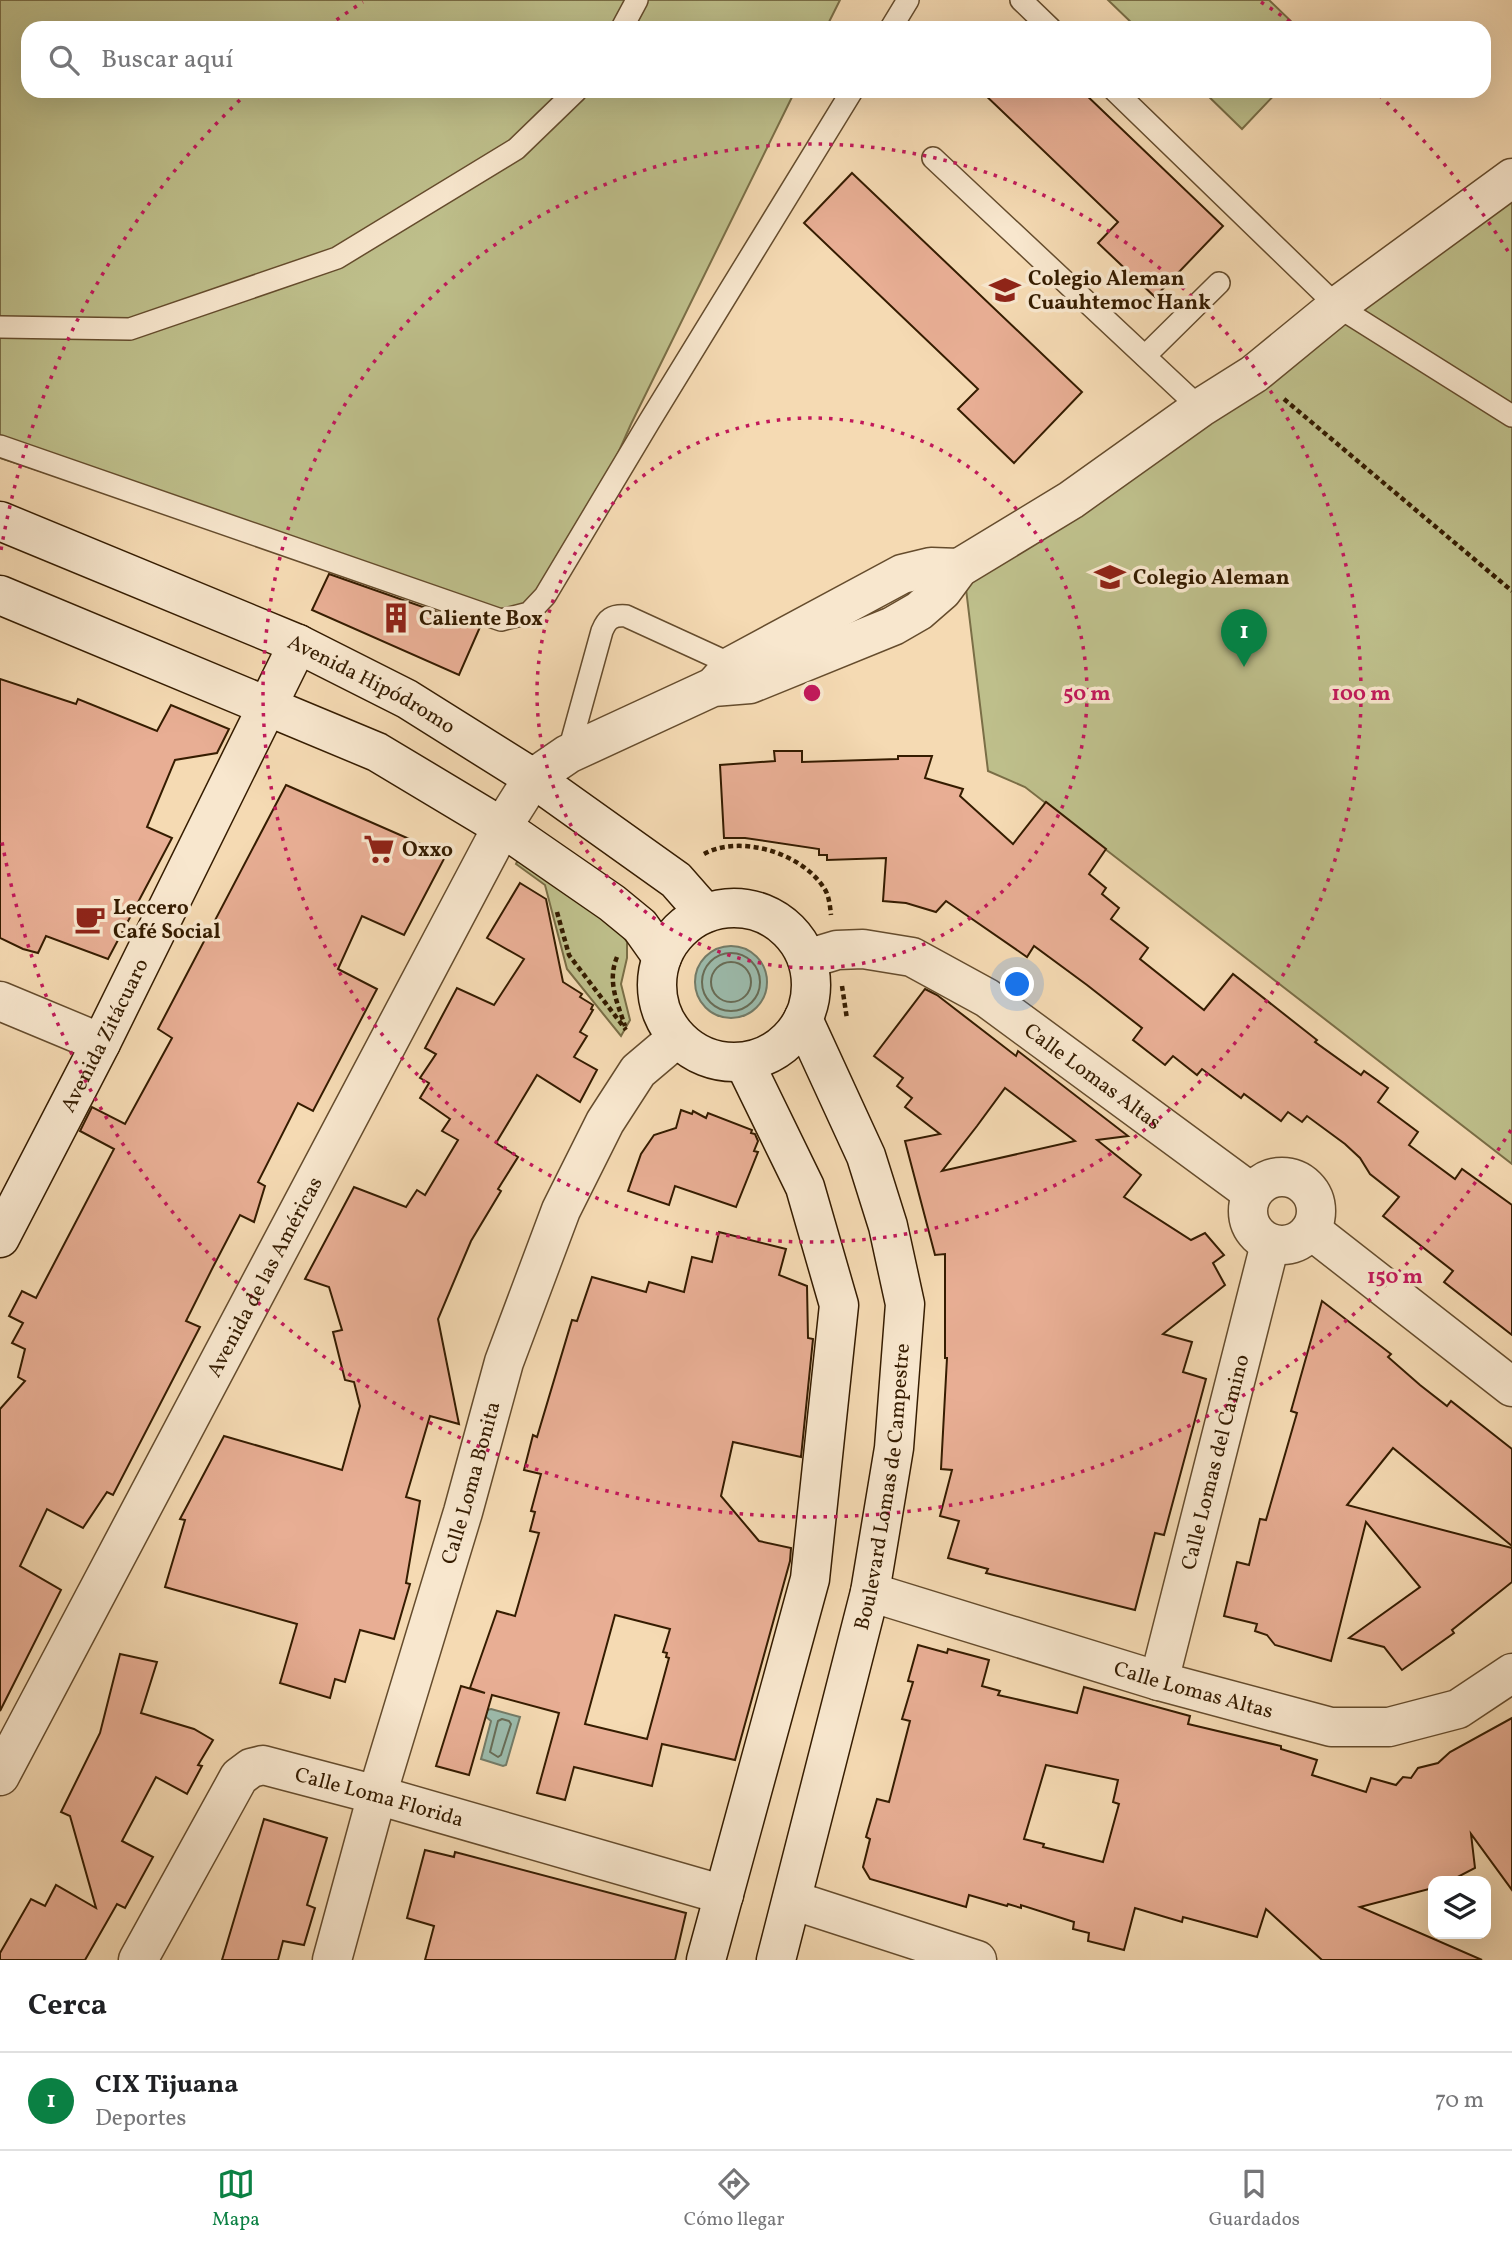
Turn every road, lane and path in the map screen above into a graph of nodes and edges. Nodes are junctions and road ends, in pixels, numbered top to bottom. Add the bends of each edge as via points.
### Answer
1 (638, 0) edge
2 (908, 0) edge
3 (1021, 0) edge
4 (626, 21) edge
5 (895, 21) edge
6 (1043, 21) edge
7 (569, 98) edge
8 (848, 98) edge
9 (1122, 98) edge
10 (933, 158) dead end
11 (1512, 178) edge
12 (1219, 283) dead end
13 (1337, 306) junction
14 (0, 327) edge
15 (1144, 356) junction
16 (1254, 374) junction
17 (1199, 408) junction
18 (1512, 416) edge
19 (0, 446) edge
20 (0, 521) edge
21 (1512, 591) edge
22 (0, 595) edge
23 (298, 644) junction
24 (723, 676) junction
25 (268, 706) junction
26 (568, 754) junction
27 (533, 778) junction
28 (502, 827) junction
29 (554, 901) dead end
30 (705, 913) junction
31 (618, 953) dead end
32 (662, 957) junction
33 (807, 960) junction
34 (0, 1001) edge
35 (803, 1019) junction
36 (677, 1038) junction
37 (100, 1043) junction
38 (744, 1062) junction
39 (1252, 1194) junction
40 (1311, 1230) junction
41 (0, 1238) edge
42 (1270, 1244) junction
43 (1512, 1387) edge
44 (870, 1592) junction
45 (1512, 1673) edge
46 (1159, 1681) junction
47 (0, 1776) edge
48 (377, 1794) junction
49 (724, 1895) junction
50 (792, 1900) junction
51 (138, 1960) edge
52 (332, 1960) edge
53 (706, 1960) edge
54 (776, 1960) edge
55 (977, 1960) edge

1 - 4 lane
2 - 5 lane
3 - 6 lane
7 - 14 lane via 516,149 337,258 130,329
8 - 19 lane via 545,596 529,613 501,620
9 - 13 lane
10 - 15 lane
11 - 13 street
12 - 15 lane
13 - 16 street
13 - 18 lane
15 - 17 lane
16 - 17 street
16 - 21 path
17 - 24 street via 1071,500 959,568 902,574
20 - 23 street, Avenida Hipódromo
22 - 25 street
23 - 25 street, Avenida Zitácuaro
23 - 27 street, Avenida Hipódromo via 407,699
24 - 26 street
24 - 26 lane via 626,615 614,615 602,631
25 - 28 street via 377,752
25 - 37 street, Avenida Zitácuaro
26 - 27 street
27 - 28 street, Avenida de las Américas
27 - 30 street, Avenida Hipódromo via 676,880
28 - 32 street via 612,903 640,926
28 - 47 street, Avenida de las Américas
29 - 31 path via 569,955 626,1030 612,982
30 - 32 street via 672,938
30 - 33 street via 751,909 775,919 794,937
32 - 36 street via 658,1000
33 - 35 street via 809,999
33 - 39 street, Calle Lomas Altas via 837,950 863,949 912,957 987,998
34 - 37 street
35 - 38 street via 788,1040 767,1055
35 - 44 street, Boulevard Lomas de Campestre via 866,1156 905,1304 894,1448
36 - 38 street via 696,1053 719,1061
36 - 48 street, Calle Loma Bonita via 638,1071 561,1210 504,1362
37 - 41 street, Avenida Zitácuaro
38 - 49 street via 805,1187 839,1305 810,1579
39 - 40 street via 1263,1182 1278,1176 1307,1186 1315,1200
39 - 42 street via 1247,1208 1249,1223 1257,1236
40 - 42 street via 1293,1244
40 - 43 street
42 - 46 street, Calle Lomas del Camino
44 - 46 street, Calle Lomas Altas
44 - 50 street, Boulevard Lomas de Campestre
45 - 46 street, Calle Lomas Altas via 1458,1709 1389,1727 1331,1727
48 - 49 street, Calle Loma Florida
48 - 51 street, Calle Loma Florida via 264,1765 251,1768 239,1777
48 - 52 street, Calle Loma Bonita
49 - 53 street
50 - 54 street, Boulevard Lomas de Campestre
50 - 55 street

